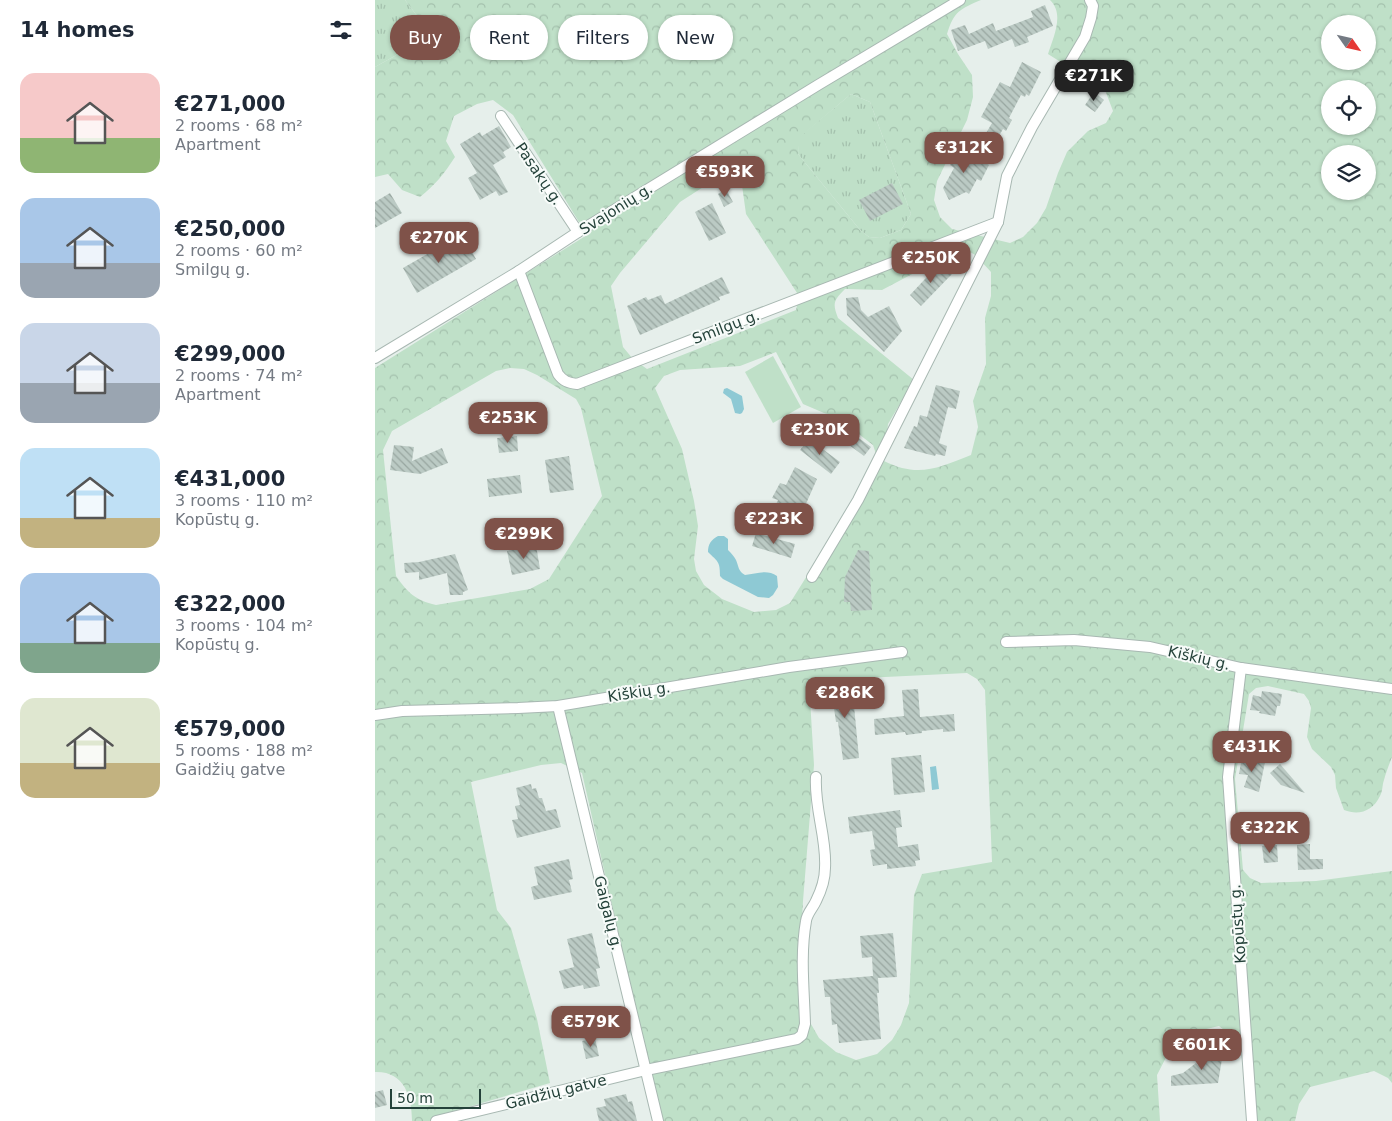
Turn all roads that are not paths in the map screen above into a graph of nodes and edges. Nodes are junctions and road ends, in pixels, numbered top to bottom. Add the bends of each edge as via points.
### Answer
1 (960, 0) edge
2 (1090, 0) edge
3 (501, 116) dead end
4 (999, 222) junction
5 (578, 232) junction
6 (519, 270) junction
7 (375, 358) edge
8 (813, 577) dead end
9 (1006, 642) dead end
10 (902, 652) dead end
11 (1241, 668) junction
12 (1392, 689) edge
13 (558, 706) junction
14 (375, 715) edge
15 (816, 778) dead end
16 (646, 1070) junction
17 (436, 1121) edge
18 (658, 1121) edge
19 (1252, 1121) edge

1 - 5 street, Svajonių g.
2 - 4 street via 1093,6 1085,37 1007,176
3 - 5 street, Pasakų g.
4 - 6 street, Smilgų g. via 577,384 569,383 558,374
4 - 8 street via 858,500
5 - 6 street, Svajonių g.
6 - 7 street, Svajonių g.
9 - 11 street, Kiškių g. via 1074,640 1150,647
10 - 13 street, Kiškių g. via 783,668
11 - 12 street, Kiškių g.
11 - 19 street, Kopūstų g. via 1228,777
13 - 14 street, Kiškių g. via 402,711
13 - 16 street, Gaigalų g.
15 - 16 street, Gaidžių gatve via 825,870 822,887 806,920 803,952 805,1024 802,1035 797,1040
16 - 17 street, Gaidžių gatve
16 - 18 street, Gaigalų g.

